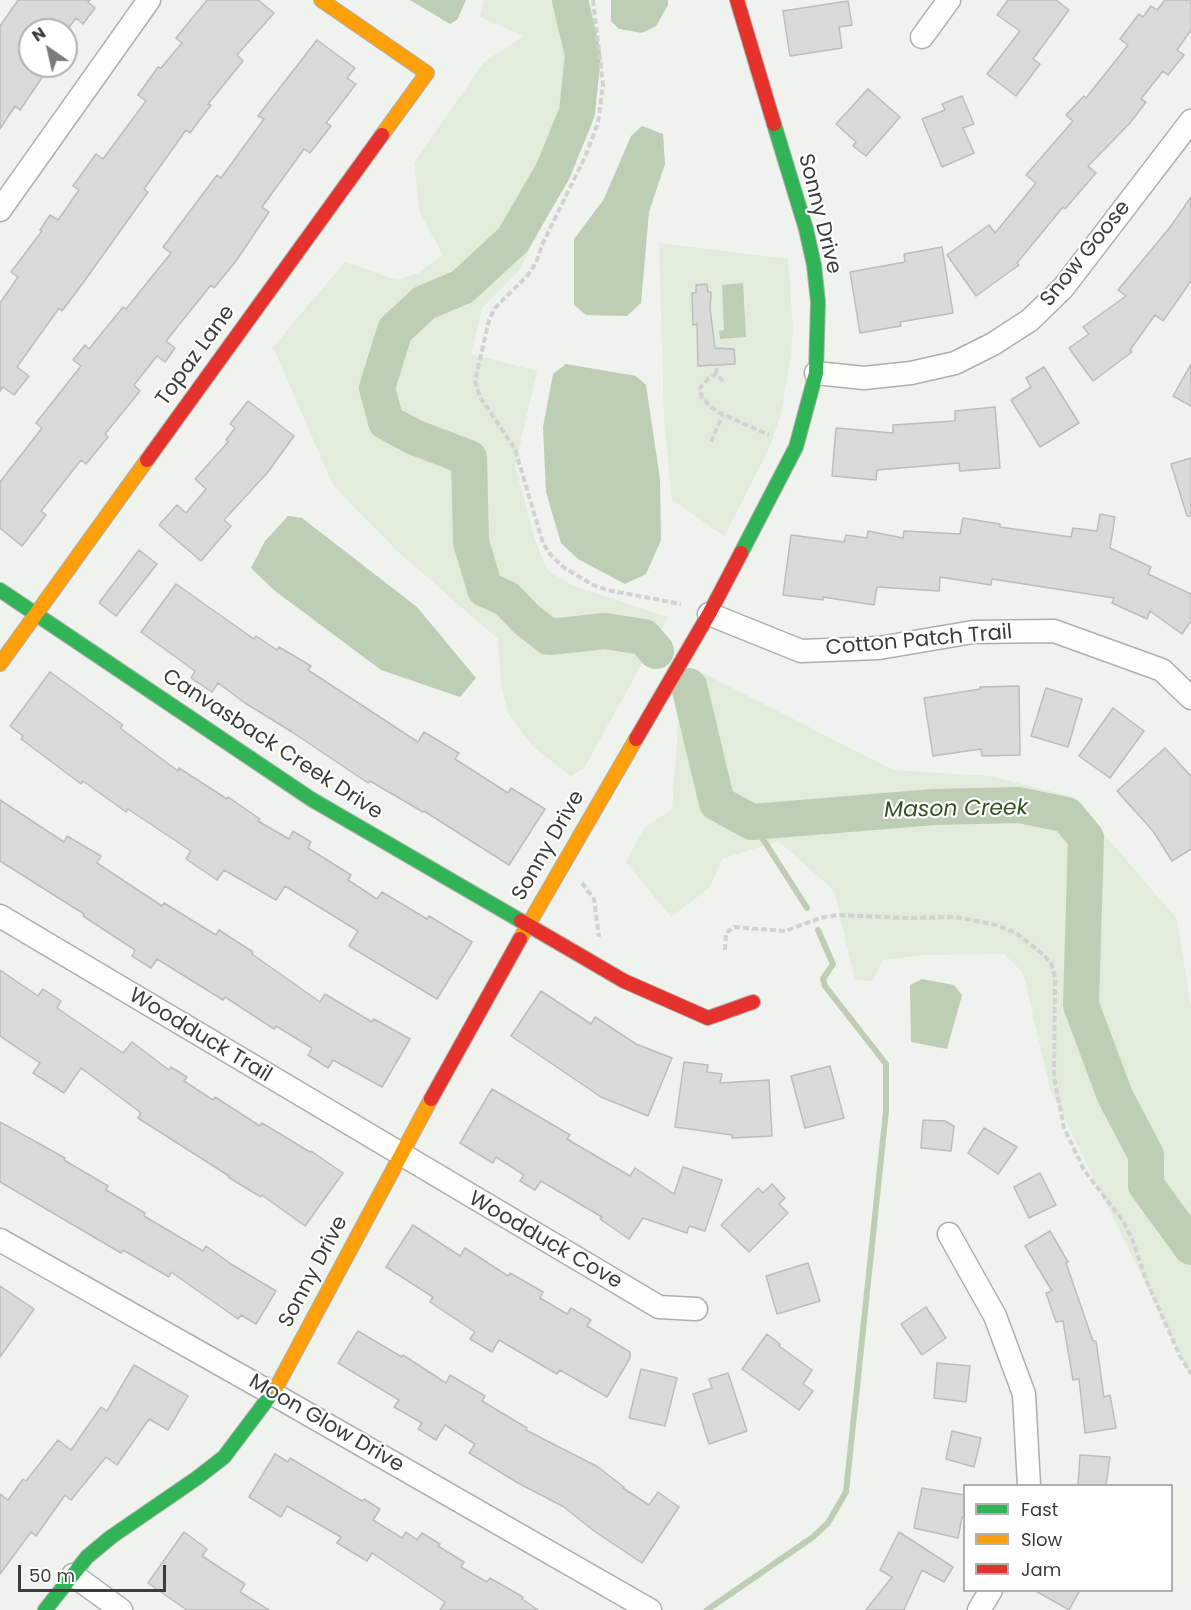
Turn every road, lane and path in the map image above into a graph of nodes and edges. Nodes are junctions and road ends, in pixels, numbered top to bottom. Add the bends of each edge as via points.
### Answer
1 (149, 0) edge
2 (321, 0) edge
3 (593, 0) edge
4 (737, 0) edge
5 (949, 0) edge
6 (922, 37) dead end
7 (1191, 121) edge
8 (0, 210) edge
9 (717, 365) dead end
10 (816, 373) junction
11 (717, 374) junction
12 (723, 381) dead end
13 (723, 414) junction
14 (769, 435) dead end
15 (711, 442) dead end
16 (0, 590) edge
17 (681, 604) dead end
18 (709, 614) junction
19 (35, 615) junction
20 (0, 664) edge
21 (1191, 698) edge
22 (582, 883) dead end
23 (0, 916) edge
24 (527, 926) junction
25 (600, 944) dead end
26 (725, 950) dead end
27 (753, 1002) dead end
28 (400, 1155) junction
29 (949, 1234) dead end
30 (0, 1240) edge
31 (696, 1310) dead end
32 (1191, 1374) edge
33 (273, 1394) junction
34 (1029, 1484) edge
35 (73, 1575) junction
36 (990, 1592) edge
37 (45, 1610) edge
38 (121, 1610) edge
39 (650, 1610) edge
40 (979, 1610) edge

1 - 8 street
2 - 19 street, Topaz Lane via 427,72
3 - 17 path via 603,85 598,123 536,263 495,308 489,320 475,381 480,397 514,449 543,543 562,567 607,590
4 - 10 street, Sonny Drive via 814,265 818,302
5 - 6 street
7 - 10 street, Snow Goose via 1063,288 1030,320 955,363 864,378
9 - 11 path
10 - 18 street, Sonny Drive via 796,447
11 - 12 path
11 - 13 path via 703,383 700,393
13 - 14 path
13 - 15 path
16 - 19 street, Canvasback Creek Drive
18 - 21 street, Cotton Patch Trail via 801,651 879,648 973,633 1054,631 1162,670
18 - 24 street, Sonny Drive
19 - 20 street, Topaz Lane
19 - 24 street, Canvasback Creek Drive via 310,799
22 - 25 path via 594,899
23 - 28 street, Woodduck Trail
24 - 27 street, Canvasback Creek Drive via 624,981 708,1018
24 - 28 street, Sonny Drive
26 - 32 path via 730,928 785,932 838,915 956,917 1016,933 1044,955 1055,977 1054,1077 1064,1128 1084,1170 1123,1221
28 - 31 street, Woodduck Cove via 659,1307
28 - 33 street, Sonny Drive
29 - 34 street via 995,1316 1024,1394
30 - 33 street, Moon Glow Drive
33 - 35 street, Sonny Drive via 224,1457 111,1537
33 - 39 street, Moon Glow Drive
35 - 37 street, Sonny Drive
35 - 38 street
36 - 40 street

